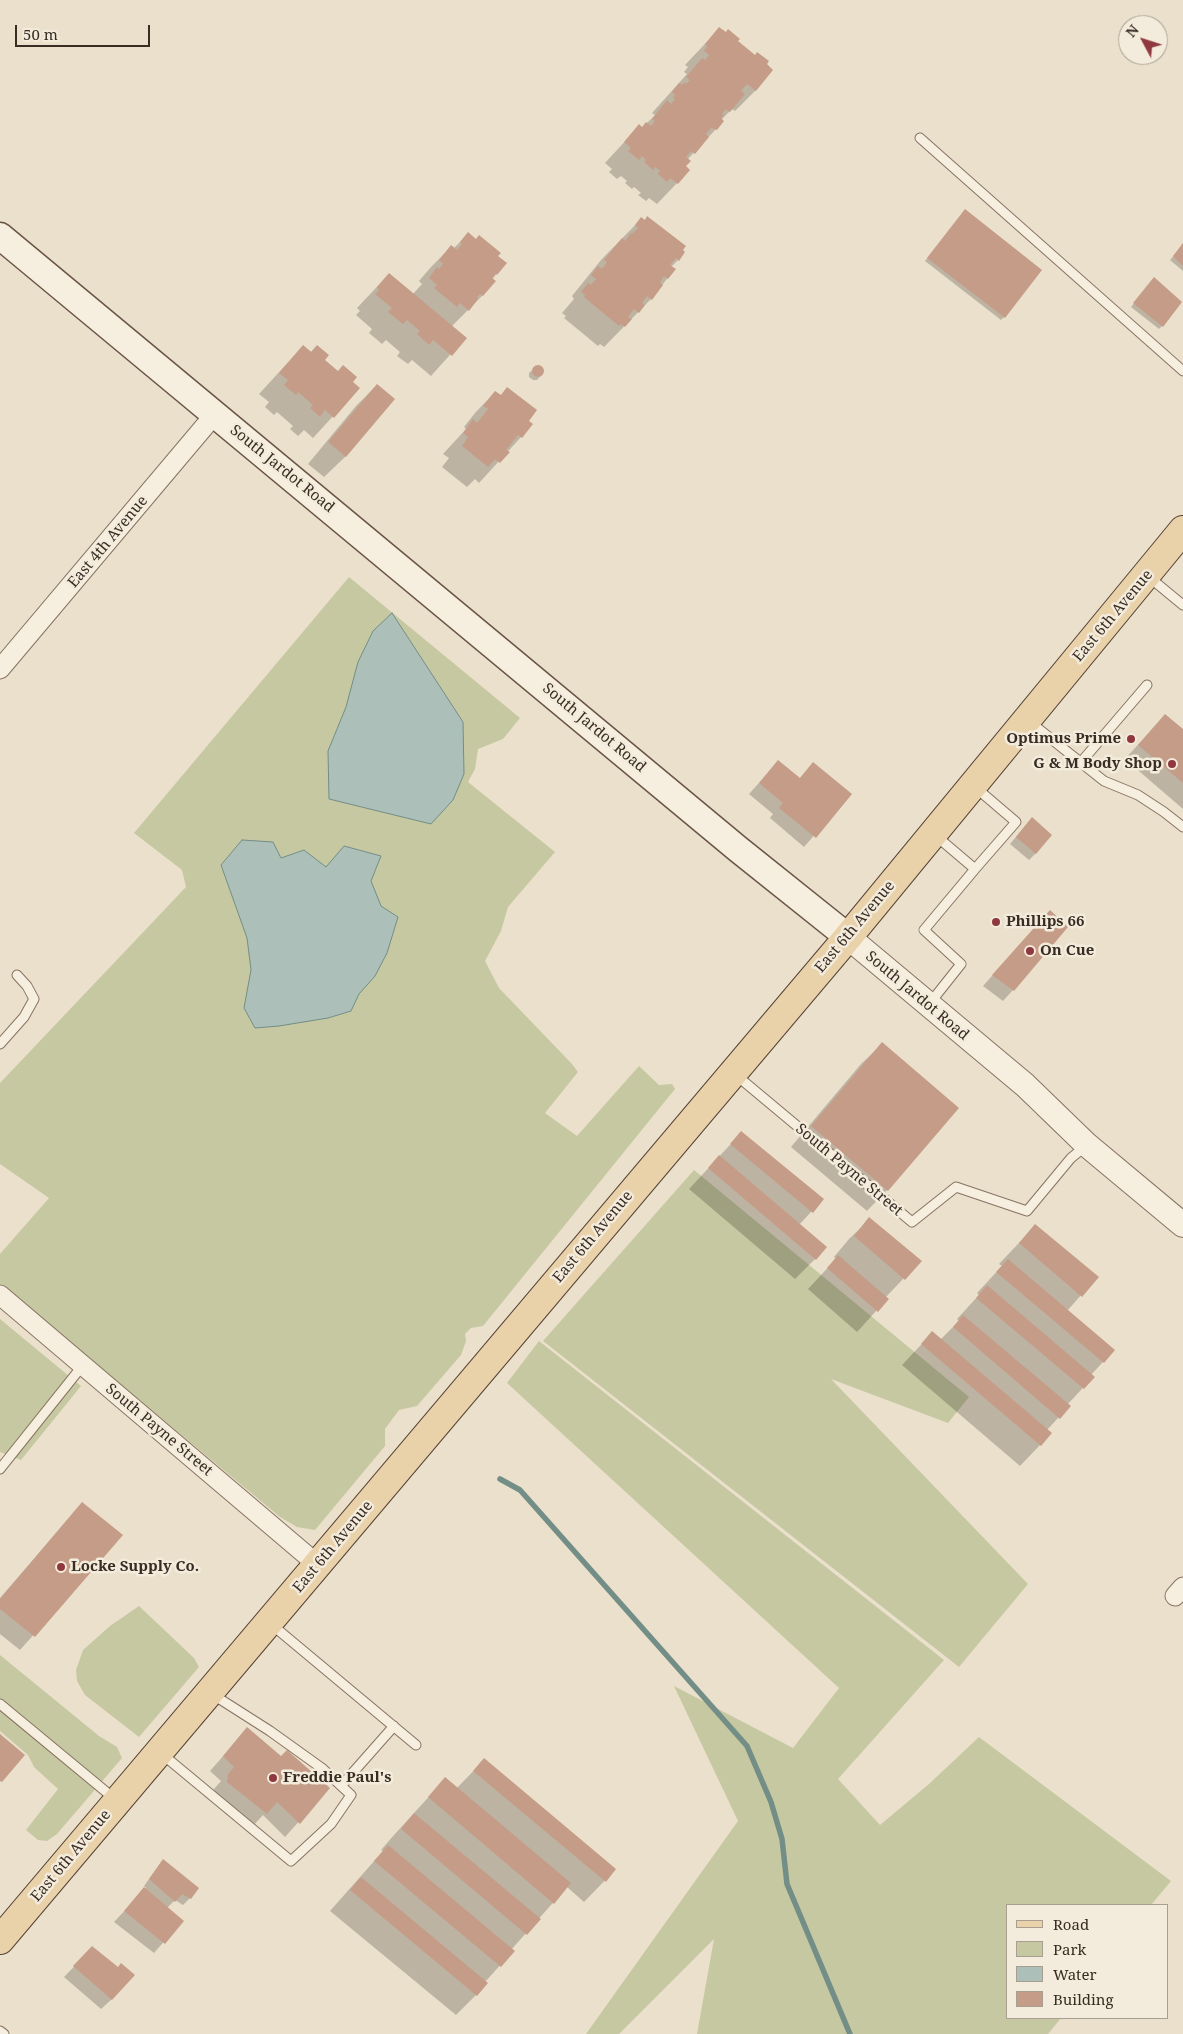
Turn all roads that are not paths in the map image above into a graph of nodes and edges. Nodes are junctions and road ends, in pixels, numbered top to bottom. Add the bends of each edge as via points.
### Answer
1 (920, 138) dead end
2 (3, 245) edge
3 (1183, 371) edge
4 (215, 414) junction
5 (1183, 530) edge
6 (1147, 576) junction
7 (1183, 605) edge
8 (0, 669) edge
9 (1147, 685) dead end
10 (1027, 719) junction
11 (1082, 761) junction
12 (973, 785) junction
13 (1183, 827) edge
14 (934, 833) junction
15 (975, 870) junction
16 (848, 937) junction
17 (17, 975) dead end
18 (929, 1005) junction
19 (0, 1044) edge
20 (733, 1072) junction
21 (1087, 1145) junction
22 (1183, 1225) edge
23 (0, 1295) edge
24 (82, 1365) junction
25 (0, 1469) edge
26 (318, 1565) junction
27 (269, 1622) junction
28 (210, 1692) junction
29 (0, 1704) edge
30 (394, 1726) junction
31 (416, 1745) dead end
32 (160, 1752) junction
33 (341, 1786) junction
34 (118, 1801) junction
35 (0, 1940) edge
36 (0, 2031) edge
37 (4, 2034) edge

1 - 3 lane
2 - 4 main road, South Jardot Road
4 - 8 street, East 4th Avenue
4 - 16 main road, South Jardot Road
5 - 6 main road, East 6th Avenue
6 - 7 lane
6 - 10 main road, East 6th Avenue
9 - 11 lane
10 - 11 lane
10 - 12 main road, East 6th Avenue
11 - 13 lane via 1104,781 1138,796
12 - 14 main road, East 6th Avenue
12 - 15 lane via 1016,822
14 - 15 lane
14 - 16 main road, East 6th Avenue
15 - 18 lane via 924,930 961,964
16 - 18 street, South Jardot Road
16 - 20 main road, East 6th Avenue
17 - 19 lane via 34,999 24,1017
18 - 21 street, South Jardot Road via 1025,1085
20 - 21 lane, South Payne Street via 912,1222 956,1187 1027,1211 1071,1158
20 - 26 main road, East 6th Avenue
21 - 22 street, South Jardot Road
23 - 24 street, South Payne Street
24 - 25 lane
24 - 26 street, South Payne Street
26 - 27 main road, East 6th Avenue
27 - 28 main road, East 6th Avenue
27 - 30 lane
28 - 32 main road, East 6th Avenue
28 - 33 lane via 323,1769
29 - 34 lane
30 - 31 lane
30 - 33 lane
32 - 33 lane via 291,1860 331,1824 351,1795
32 - 34 main road, East 6th Avenue
34 - 35 main road, East 6th Avenue
36 - 37 lane

